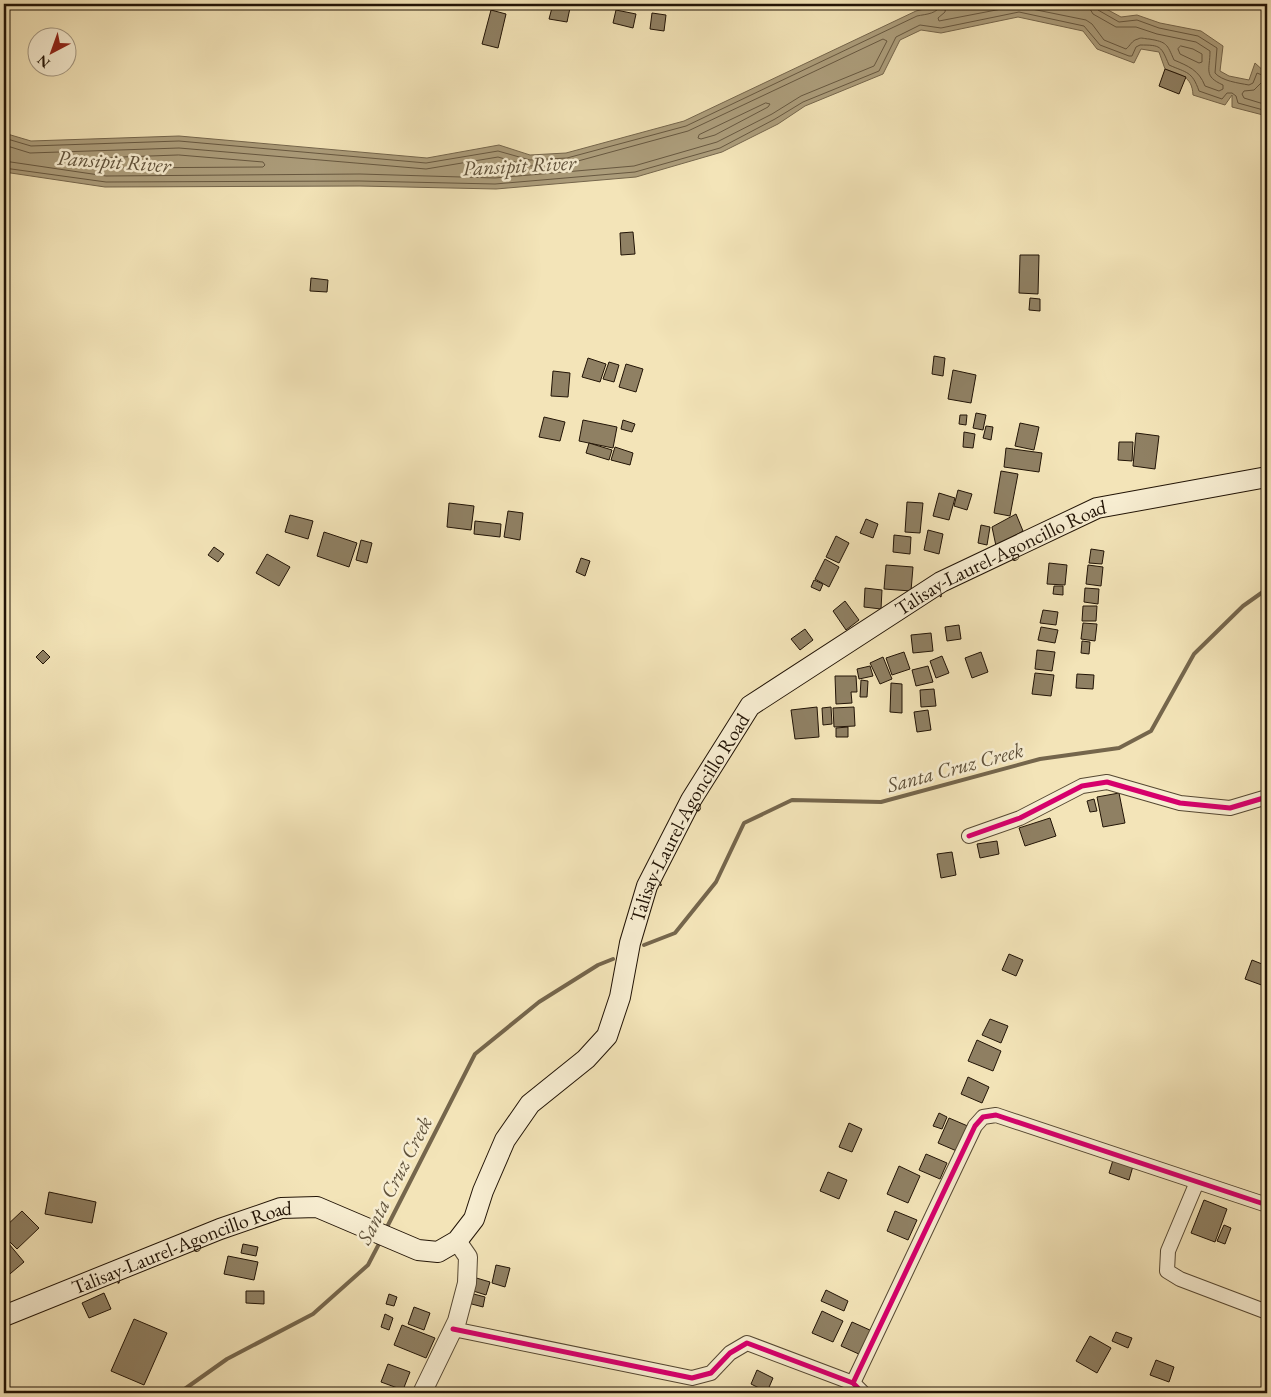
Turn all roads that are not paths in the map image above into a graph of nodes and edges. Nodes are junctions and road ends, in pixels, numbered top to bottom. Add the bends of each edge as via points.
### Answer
1 (1267, 477) edge
2 (1267, 798) edge
3 (969, 836) dead end
4 (1197, 1182) junction
5 (1267, 1205) edge
6 (457, 1241) junction
7 (1267, 1312) edge
8 (4, 1316) edge
9 (453, 1329) junction
10 (853, 1383) junction
11 (422, 1393) edge
12 (863, 1393) edge

1 - 6 main road, Talisay-Laurel-Agoncillo Road via 1097,508 941,582 750,706 691,800 647,886 630,943 620,998 607,1036 586,1059 530,1104 505,1140 474,1219
2 - 3 street via 1230,808 1180,803 1107,782 1082,786 1020,818
4 - 5 street
4 - 7 street via 1168,1251 1167,1271
4 - 10 street via 996,1115 983,1117 975,1126
6 - 8 main road, Talisay-Laurel-Agoncillo Road via 438,1252 418,1250 317,1207 281,1208 220,1229
6 - 9 street via 468,1257 468,1283
9 - 10 street via 692,1378 711,1372 730,1353 747,1343
9 - 11 street
10 - 12 street

